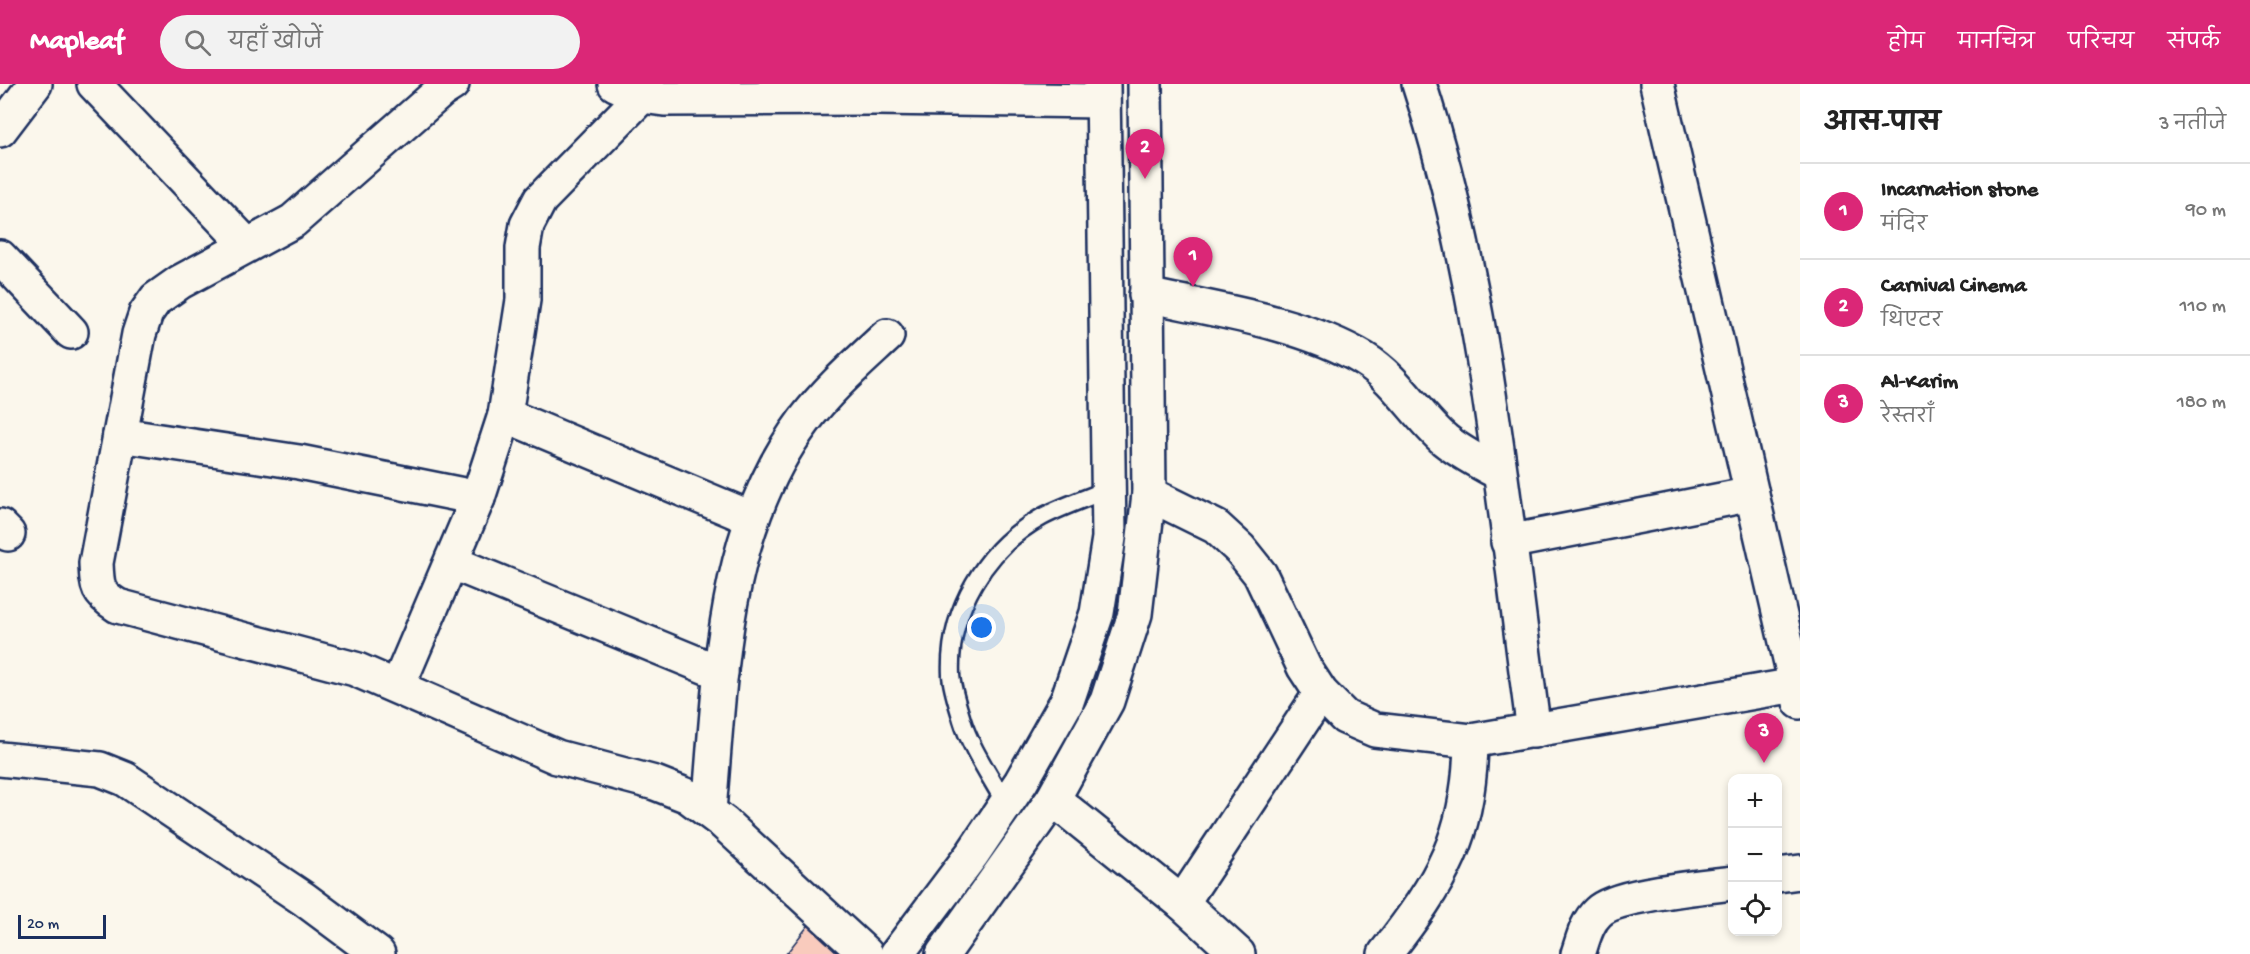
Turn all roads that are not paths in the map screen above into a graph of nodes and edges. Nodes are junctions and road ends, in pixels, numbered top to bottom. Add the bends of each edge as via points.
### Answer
1 (35, 84) edge
2 (94, 84) edge
3 (452, 84) edge
4 (1145, 84) edge
5 (1419, 84) edge
6 (1658, 84) edge
7 (628, 90) edge
8 (875, 91) edge
9 (1103, 93) edge
10 (0, 130) edge
11 (247, 245) junction
12 (0, 256) edge
13 (1146, 295) junction
14 (71, 332) dead end
15 (888, 336) dead end
16 (505, 414) junction
17 (120, 435) junction
18 (1499, 473) junction
19 (1109, 489) junction
20 (1149, 494) junction
21 (1752, 495) junction
22 (478, 498) junction
23 (751, 518) junction
24 (1508, 542) junction
25 (453, 563) junction
26 (721, 673) junction
27 (398, 686) junction
28 (1321, 693) junction
29 (1798, 694) edge
30 (1534, 731) junction
31 (1471, 741) junction
32 (0, 759) edge
33 (1053, 800) junction
34 (1006, 805) junction
35 (709, 810) junction
36 (1800, 872) edge
37 (1782, 874) edge
38 (1728, 884) edge
39 (1182, 903) junction
40 (378, 954) edge
41 (866, 954) edge
42 (897, 954) edge
43 (943, 954) edge
44 (1238, 954) edge
45 (1385, 954) edge
46 (1578, 954) edge

1 - 10 street
2 - 11 street
3 - 11 street via 294,220
4 - 13 street
5 - 18 street via 1438,142 1476,304
6 - 21 street
7 - 8 street via 664,99
7 - 16 street via 540,200 527,225 523,300
8 - 9 street
9 - 19 street
11 - 17 street via 156,299 139,334
12 - 14 street
13 - 18 street via 1263,321 1332,344 1365,360 1444,439
13 - 20 street
15 - 23 street via 838,381 804,421
16 - 22 street
16 - 23 street
17 - 22 street via 299,462
17 - 27 street via 96,563 97,585 104,598 118,606 355,669
18 - 24 street
19 - 34 street via 1109,538 1097,613 1067,701
19 - 34 lane via 1041,517 1011,540 984,568 963,603 952,646 951,678 963,722
20 - 28 street via 1216,528 1240,549 1260,574 1304,667
20 - 33 street via 1135,614 1107,701
21 - 24 street
21 - 29 street
22 - 25 street
23 - 26 street via 730,606
24 - 30 street
25 - 26 street
25 - 27 street
26 - 35 street
27 - 35 street via 557,757 655,783 688,796
28 - 31 street via 1345,717 1375,730
28 - 39 street
29 - 30 street
30 - 31 street
31 - 45 street via 1470,784 1463,820 1443,870 1423,906
32 - 40 street via 100,770 125,778 295,892
33 - 39 street
33 - 43 street
34 - 42 street
35 - 41 street
36 - 37 street
38 - 46 street via 1615,902 1598,912 1587,927
39 - 44 street

